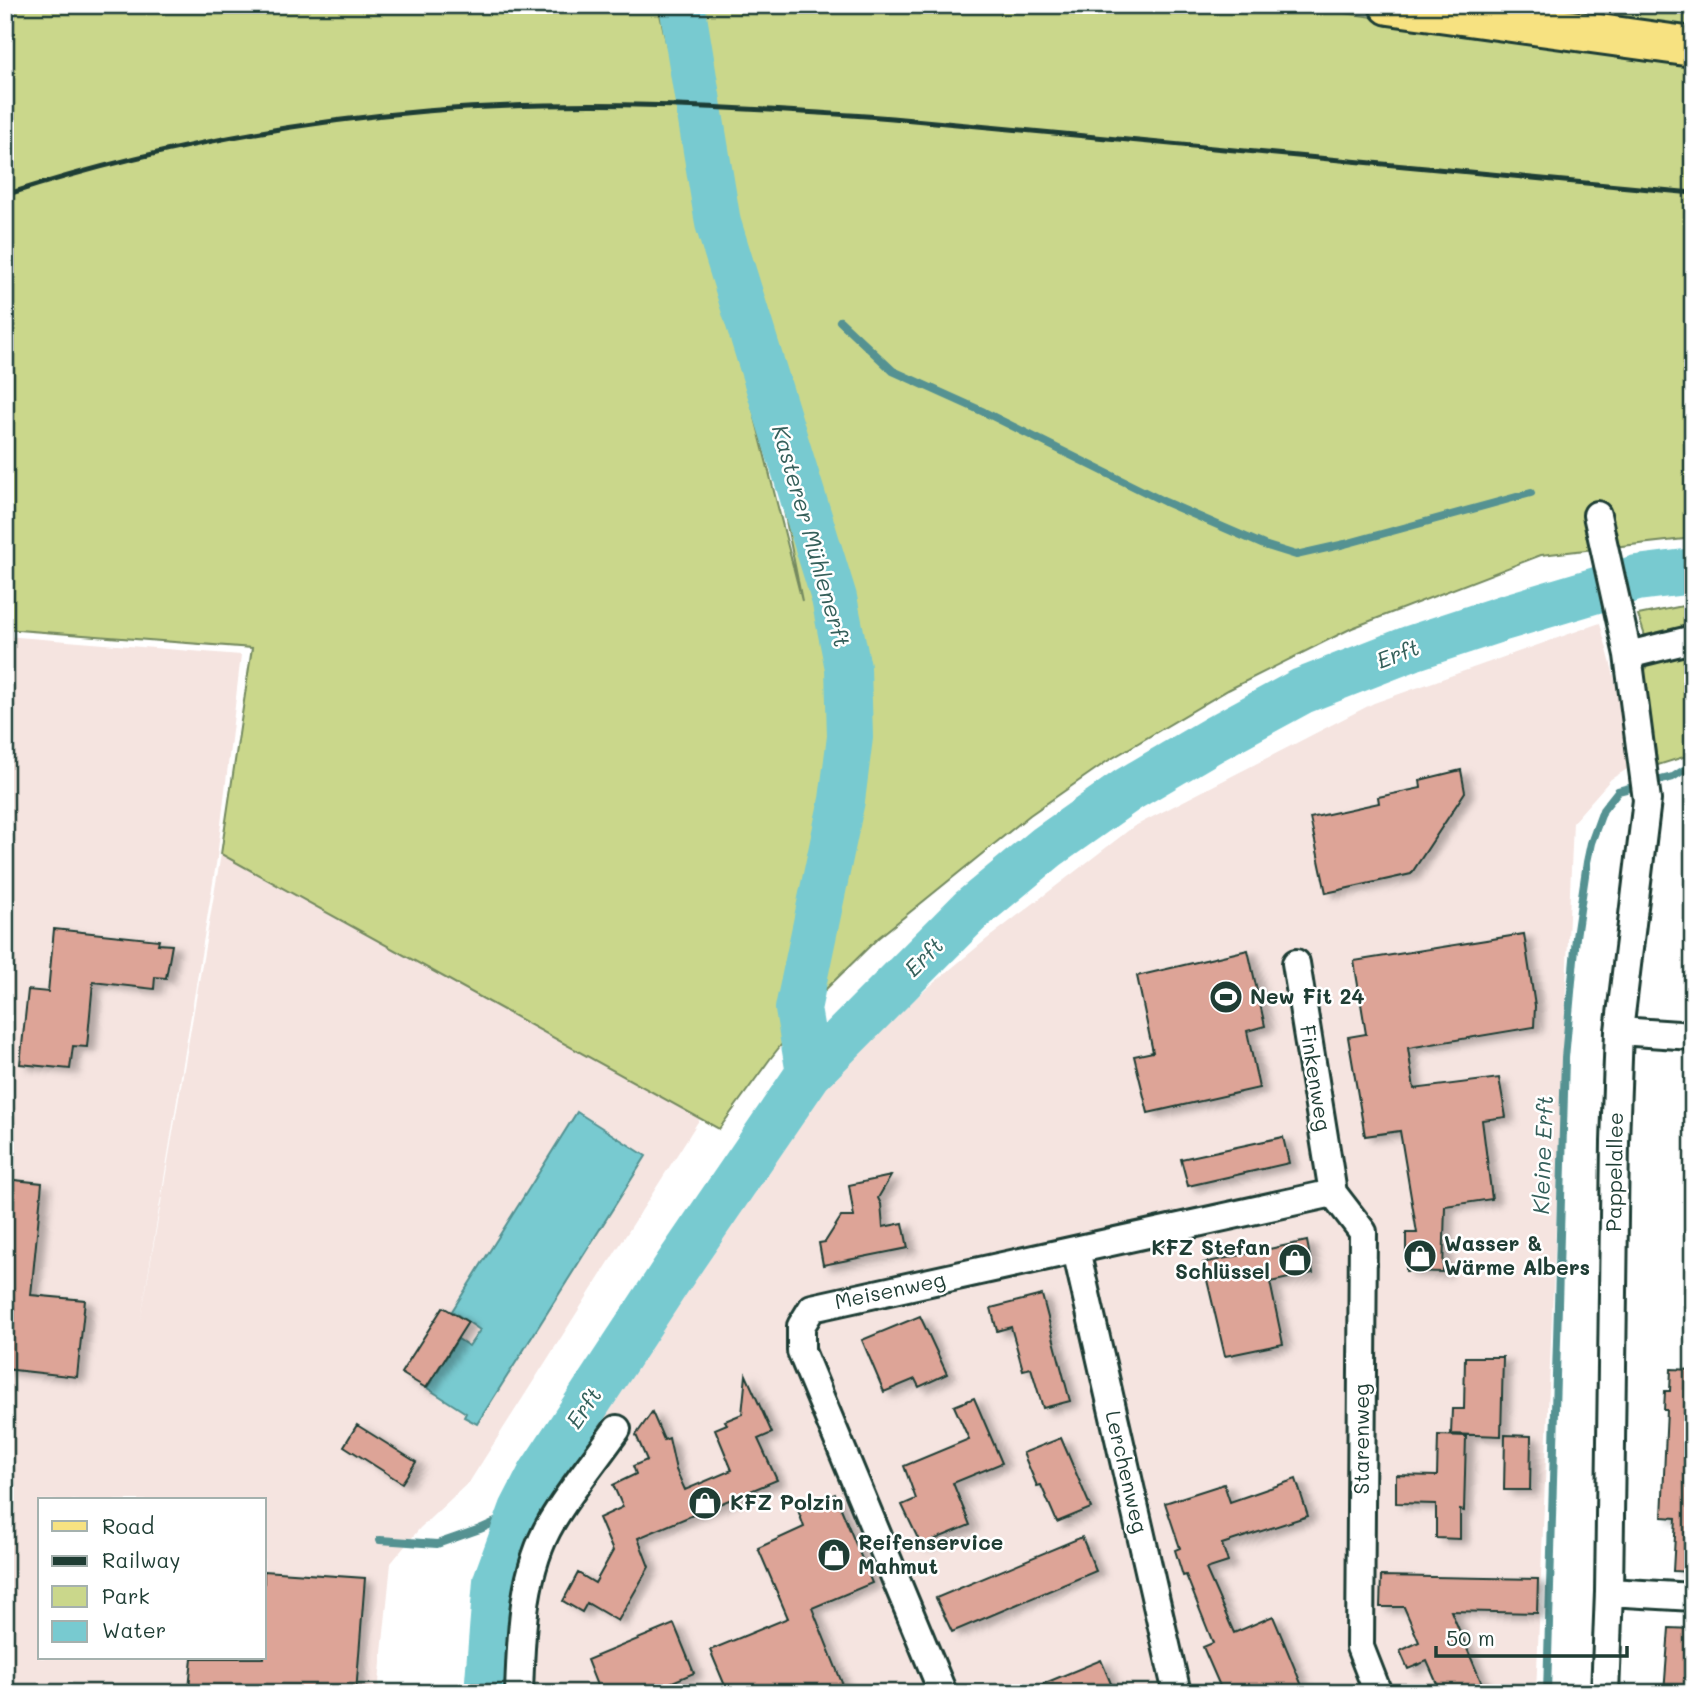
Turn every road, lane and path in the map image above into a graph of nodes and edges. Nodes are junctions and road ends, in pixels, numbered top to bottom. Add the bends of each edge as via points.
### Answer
1 (1389, 5) edge
2 (1693, 47) edge
3 (1597, 515) dead end
4 (1693, 639) edge
5 (1629, 655) junction
6 (1296, 962) dead end
7 (1619, 1031) junction
8 (1693, 1037) edge
9 (1333, 1193) junction
10 (1076, 1250) junction
11 (617, 1429) dead end
12 (1609, 1592) junction
13 (1693, 1597) edge
14 (519, 1693) edge
15 (943, 1693) edge
16 (1177, 1693) edge
17 (1378, 1693) edge
18 (1605, 1693) edge

1 - 2 main road
3 - 5 street, Pappelallee
4 - 5 street
5 - 7 street, Pappelallee via 1647,800
6 - 9 street, Finkenweg
7 - 8 street
7 - 12 street, Pappelallee
9 - 10 street, Meisenweg
9 - 17 street, Starenweg via 1363,1232 1360,1647
10 - 15 street, Meisenweg via 812,1308 801,1325 801,1351
10 - 16 street, Lerchenweg
11 - 14 street via 552,1522 537,1555 523,1615
12 - 13 street
12 - 18 street, Pappelallee

